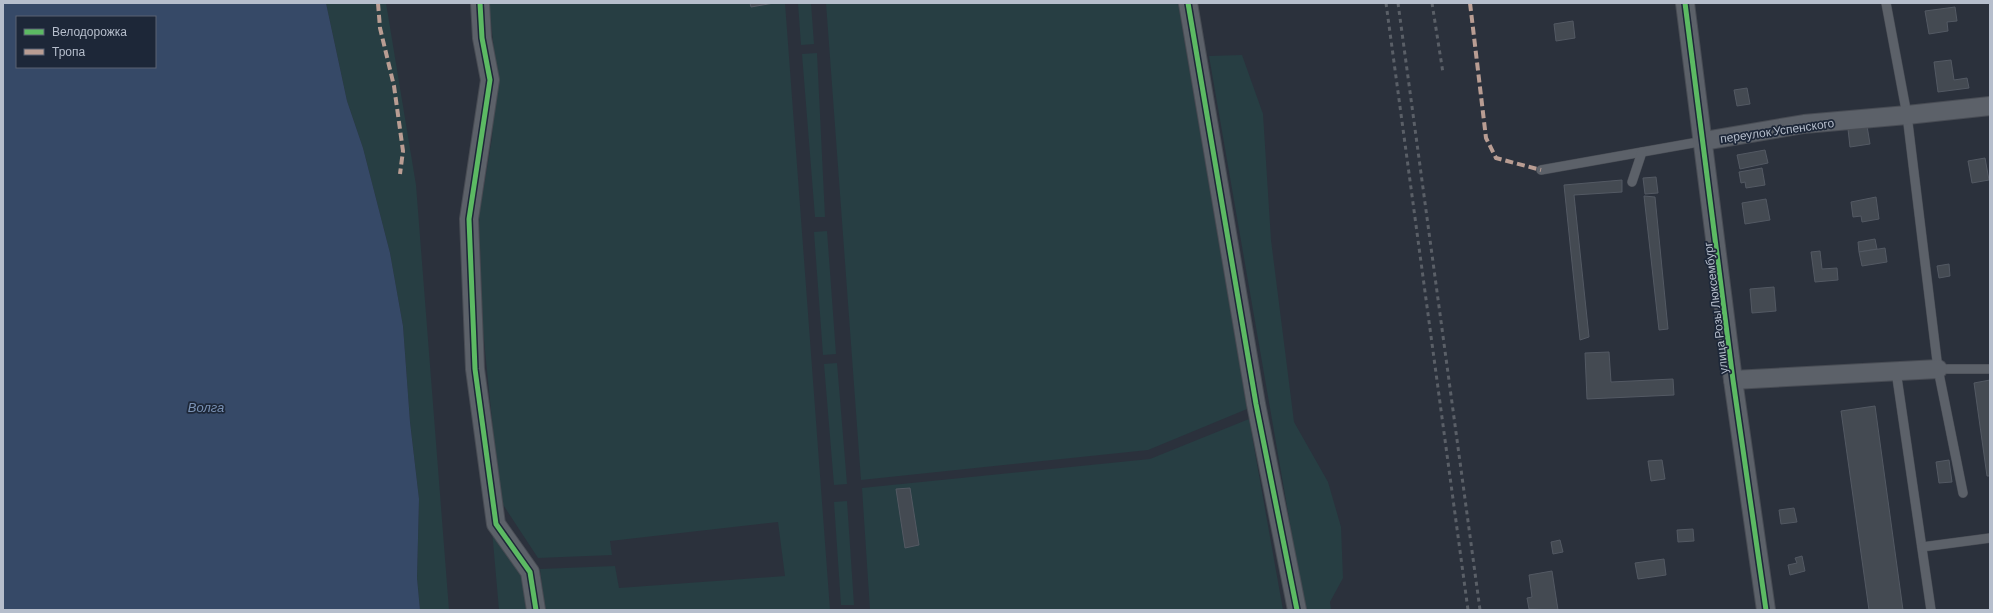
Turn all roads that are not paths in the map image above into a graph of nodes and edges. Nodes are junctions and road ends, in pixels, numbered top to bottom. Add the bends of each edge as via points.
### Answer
1 (480, 3) edge
2 (1188, 3) edge
3 (1685, 3) edge
4 (1886, 3) edge
5 (1990, 106) edge
6 (1908, 116) junction
7 (1704, 141) junction
8 (1642, 152) junction
9 (1541, 170) dead end
10 (1632, 182) dead end
11 (1938, 369) junction
12 (1990, 369) edge
13 (1896, 371) junction
14 (1734, 380) junction
15 (1963, 493) dead end
16 (1990, 538) edge
17 (1922, 547) junction
18 (536, 610) edge
19 (1297, 610) edge
20 (1766, 610) edge
21 (1931, 610) edge

1 - 18 street via 482,38 490,80 469,219 475,369 496,524 530,572
2 - 19 street via 1256,404
3 - 7 street, улица Розы Люксембург
4 - 6 lane
5 - 6 street, переулок Успенского
6 - 7 street, переулок Успенского via 1804,124
6 - 11 lane
7 - 8 lane, переулок Успенского
7 - 14 street, улица Розы Люксембург
8 - 9 lane, переулок Успенского
8 - 10 lane
11 - 12 lane
11 - 13 street
11 - 15 lane
13 - 14 street
13 - 17 lane
14 - 20 street, улица Розы Люксембург
16 - 17 lane
17 - 21 lane

